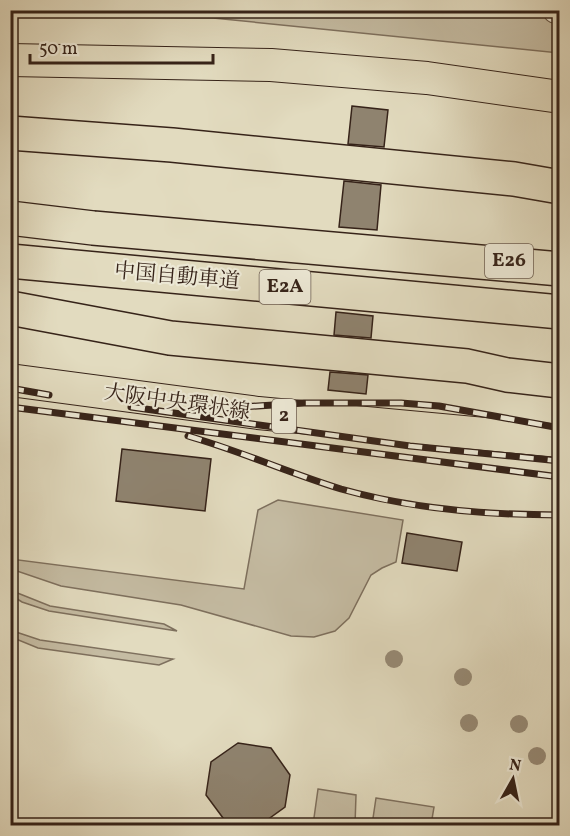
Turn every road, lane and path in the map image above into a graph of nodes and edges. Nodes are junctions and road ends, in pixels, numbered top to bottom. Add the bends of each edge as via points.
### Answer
1 (10, 60) edge
2 (560, 97) edge
3 (10, 134) edge
4 (514, 178) junction
5 (560, 181) edge
6 (560, 187) edge
7 (10, 218) edge
8 (459, 260) junction
9 (10, 261) edge
10 (560, 263) edge
11 (560, 269) edge
12 (10, 308) edge
13 (560, 312) edge
14 (10, 380) edge
15 (560, 381) edge
16 (560, 441) edge

1 - 2 main road via 282,66 427,78
3 - 4 highway via 172,145
4 - 5 highway
4 - 6 highway
7 - 8 highway, 中国自動車道 / E2A
8 - 10 highway, E26
8 - 11 highway, 中国自動車道 / E2A
9 - 13 highway, 中国自動車道 / E2A
12 - 15 highway via 170,338 467,366
14 - 16 main road, 大阪中央環状線 / 2 via 258,413

